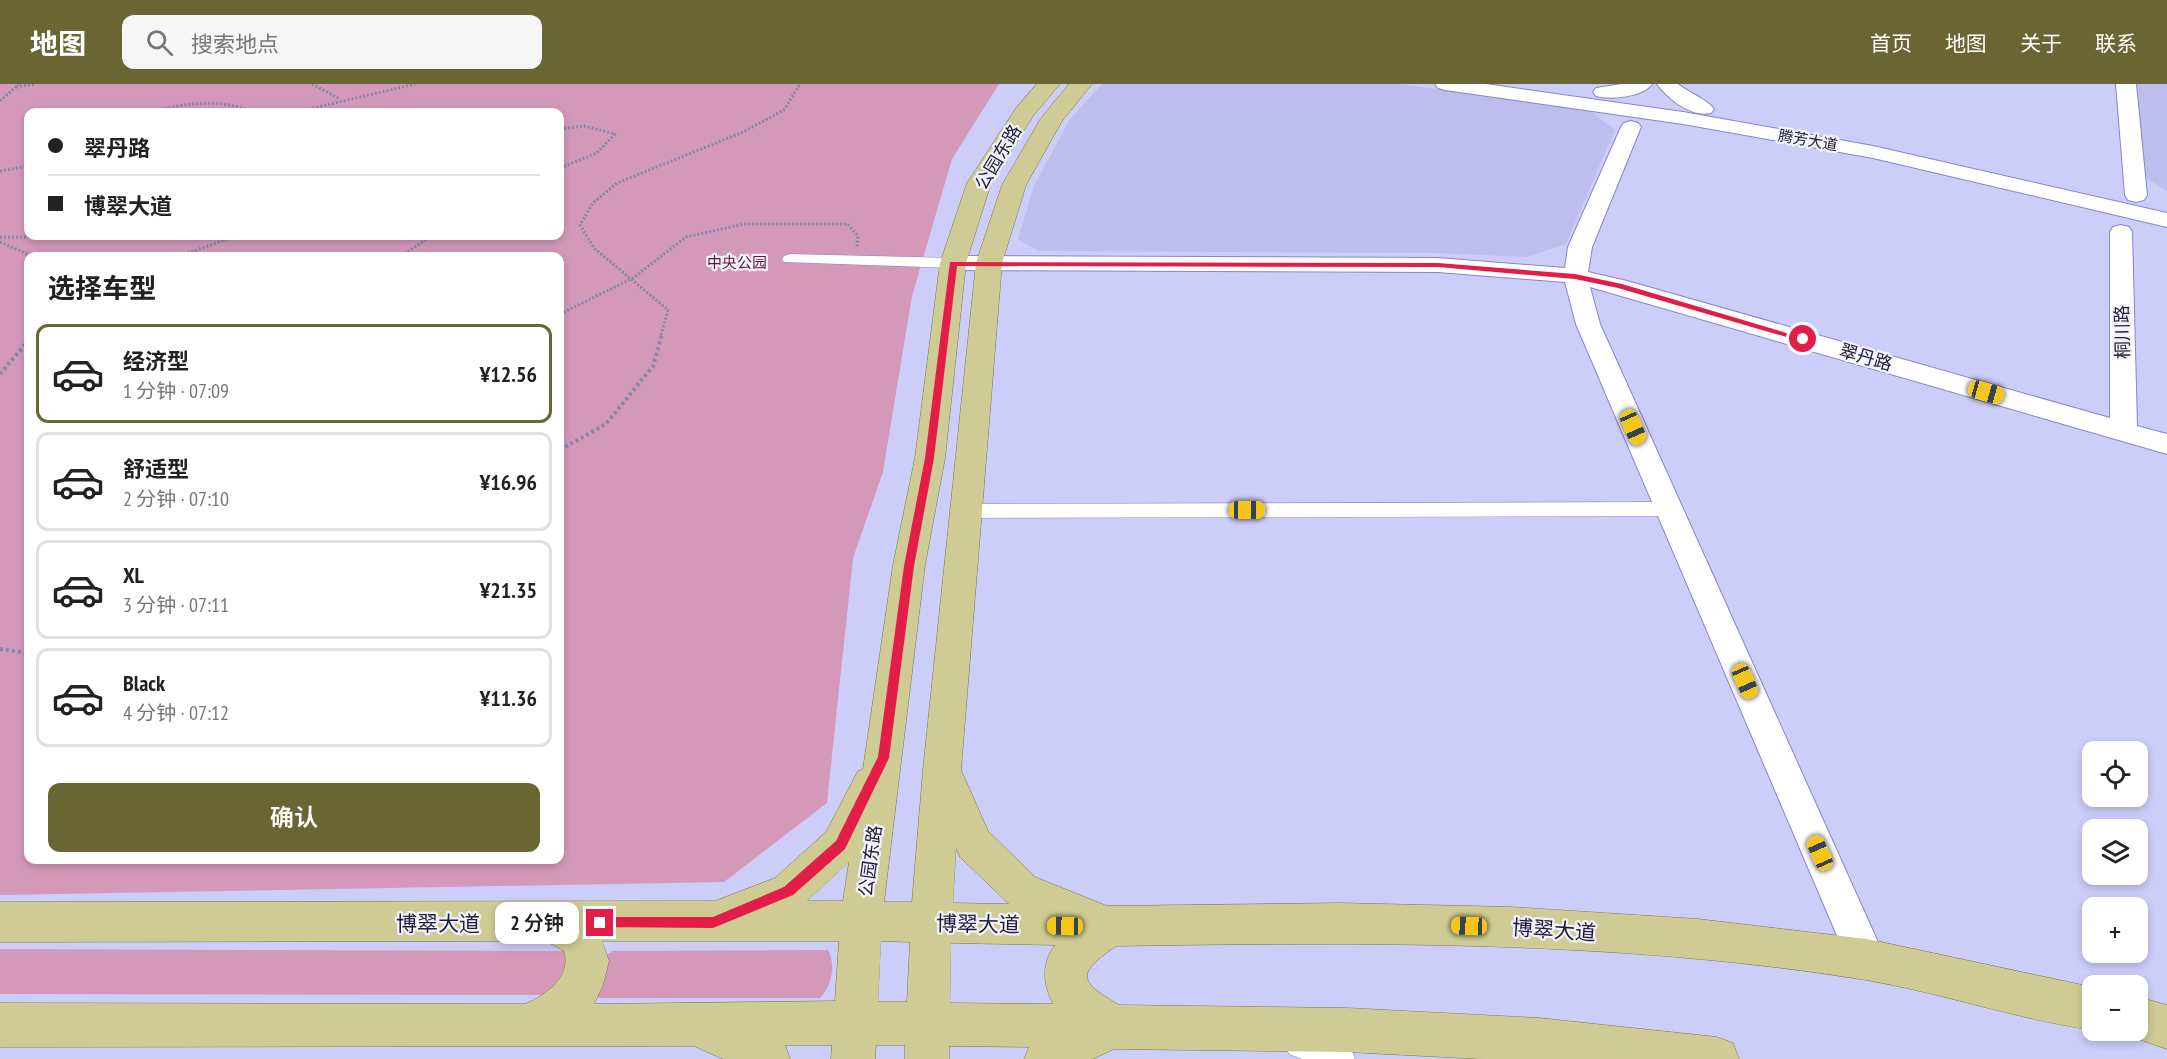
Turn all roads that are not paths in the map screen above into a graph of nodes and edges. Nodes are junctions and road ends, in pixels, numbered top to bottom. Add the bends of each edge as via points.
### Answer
1 (1049, 84) edge
2 (1081, 84) edge
3 (1445, 84) edge
4 (1543, 84) edge
5 (1642, 84) edge
6 (1667, 84) edge
7 (2108, 84) edge
8 (2126, 84) edge
9 (1599, 99) junction
10 (1704, 109) junction
11 (1683, 118) junction
12 (1631, 127) junction
13 (2112, 155) dead end
14 (2136, 195) junction
15 (2076, 197) junction
16 (2167, 202) edge
17 (2167, 222) edge
18 (2121, 232) junction
19 (790, 259) dead end
20 (953, 263) junction
21 (989, 264) junction
22 (1575, 276) junction
23 (2124, 432) junction
24 (2167, 444) edge
25 (1669, 509) junction
26 (966, 511) junction
27 (884, 758) junction
28 (942, 770) junction
29 (861, 921) junction
30 (0, 922) edge
31 (713, 922) junction
32 (554, 923) junction
33 (931, 923) junction
34 (1110, 926) junction
35 (1867, 960) junction
36 (2082, 1007) edge
37 (2148, 1022) edge
38 (692, 1024) junction
39 (526, 1026) junction
40 (1114, 1026) junction
41 (1244, 1028) junction
42 (2167, 1028) edge
43 (4, 1031) edge
44 (855, 1041) edge
45 (928, 1041) edge
46 (1585, 1044) junction
47 (768, 1059) edge
48 (1046, 1059) edge
49 (1341, 1059) edge
50 (1545, 1059) edge
51 (1717, 1059) edge

1 - 20 main road, 公园东路 via 1024,113 979,183
2 - 21 main road, 公园东路 via 1052,118 1014,185
3 - 9 street, 腾芳大道
4 - 9 street, 腾芳大道
5 - 9 street
6 - 10 street via 1682,98
7 - 13 street
8 - 14 street
9 - 10 street, 腾芳大道
9 - 11 street, 腾芳大道
9 - 12 street
10 - 14 street, 腾芳大道 via 1886,142
11 - 12 street via 1650,120
11 - 15 street, 腾芳大道 via 1873,152
12 - 22 street via 1580,247
14 - 16 street, 腾芳大道
15 - 17 street, 腾芳大道
15 - 18 street
17 - 18 street
18 - 23 street, 桐川路
19 - 20 street
20 - 21 street, 翠丹路
20 - 27 main road, 公园东路 via 930,458 909,566
21 - 22 street, 翠丹路 via 1438,265
21 - 26 main road, 公园东路
22 - 23 street, 翠丹路
22 - 25 street via 1588,324
23 - 24 street, 翠丹路
25 - 26 street
25 - 35 street
26 - 28 main road, 公园东路
27 - 29 main road, 公园东路
27 - 31 main road via 840,845 789,891
28 - 33 main road, 公园东路
28 - 34 main road via 974,844 1021,890
29 - 31 main road, 博翠大道
29 - 33 main road, 博翠大道
29 - 44 main road, 公园东路
30 - 32 main road, 博翠大道
31 - 32 main road, 博翠大道
32 - 39 main road via 580,938 588,961 582,985 559,1011
33 - 34 main road, 博翠大道
33 - 45 main road, 公园东路
34 - 35 main road, 博翠大道 via 1340,923 1511,927 1698,939
34 - 40 main road via 1079,947 1066,965 1067,988 1078,1005
35 - 36 main road, 博翠大道
37 - 42 main road
38 - 39 main road
38 - 44 main road
38 - 47 main road
39 - 43 main road
40 - 41 main road
40 - 45 main road
40 - 48 main road
41 - 46 main road
41 - 49 street
44 - 45 main road
46 - 50 street
46 - 51 main road

